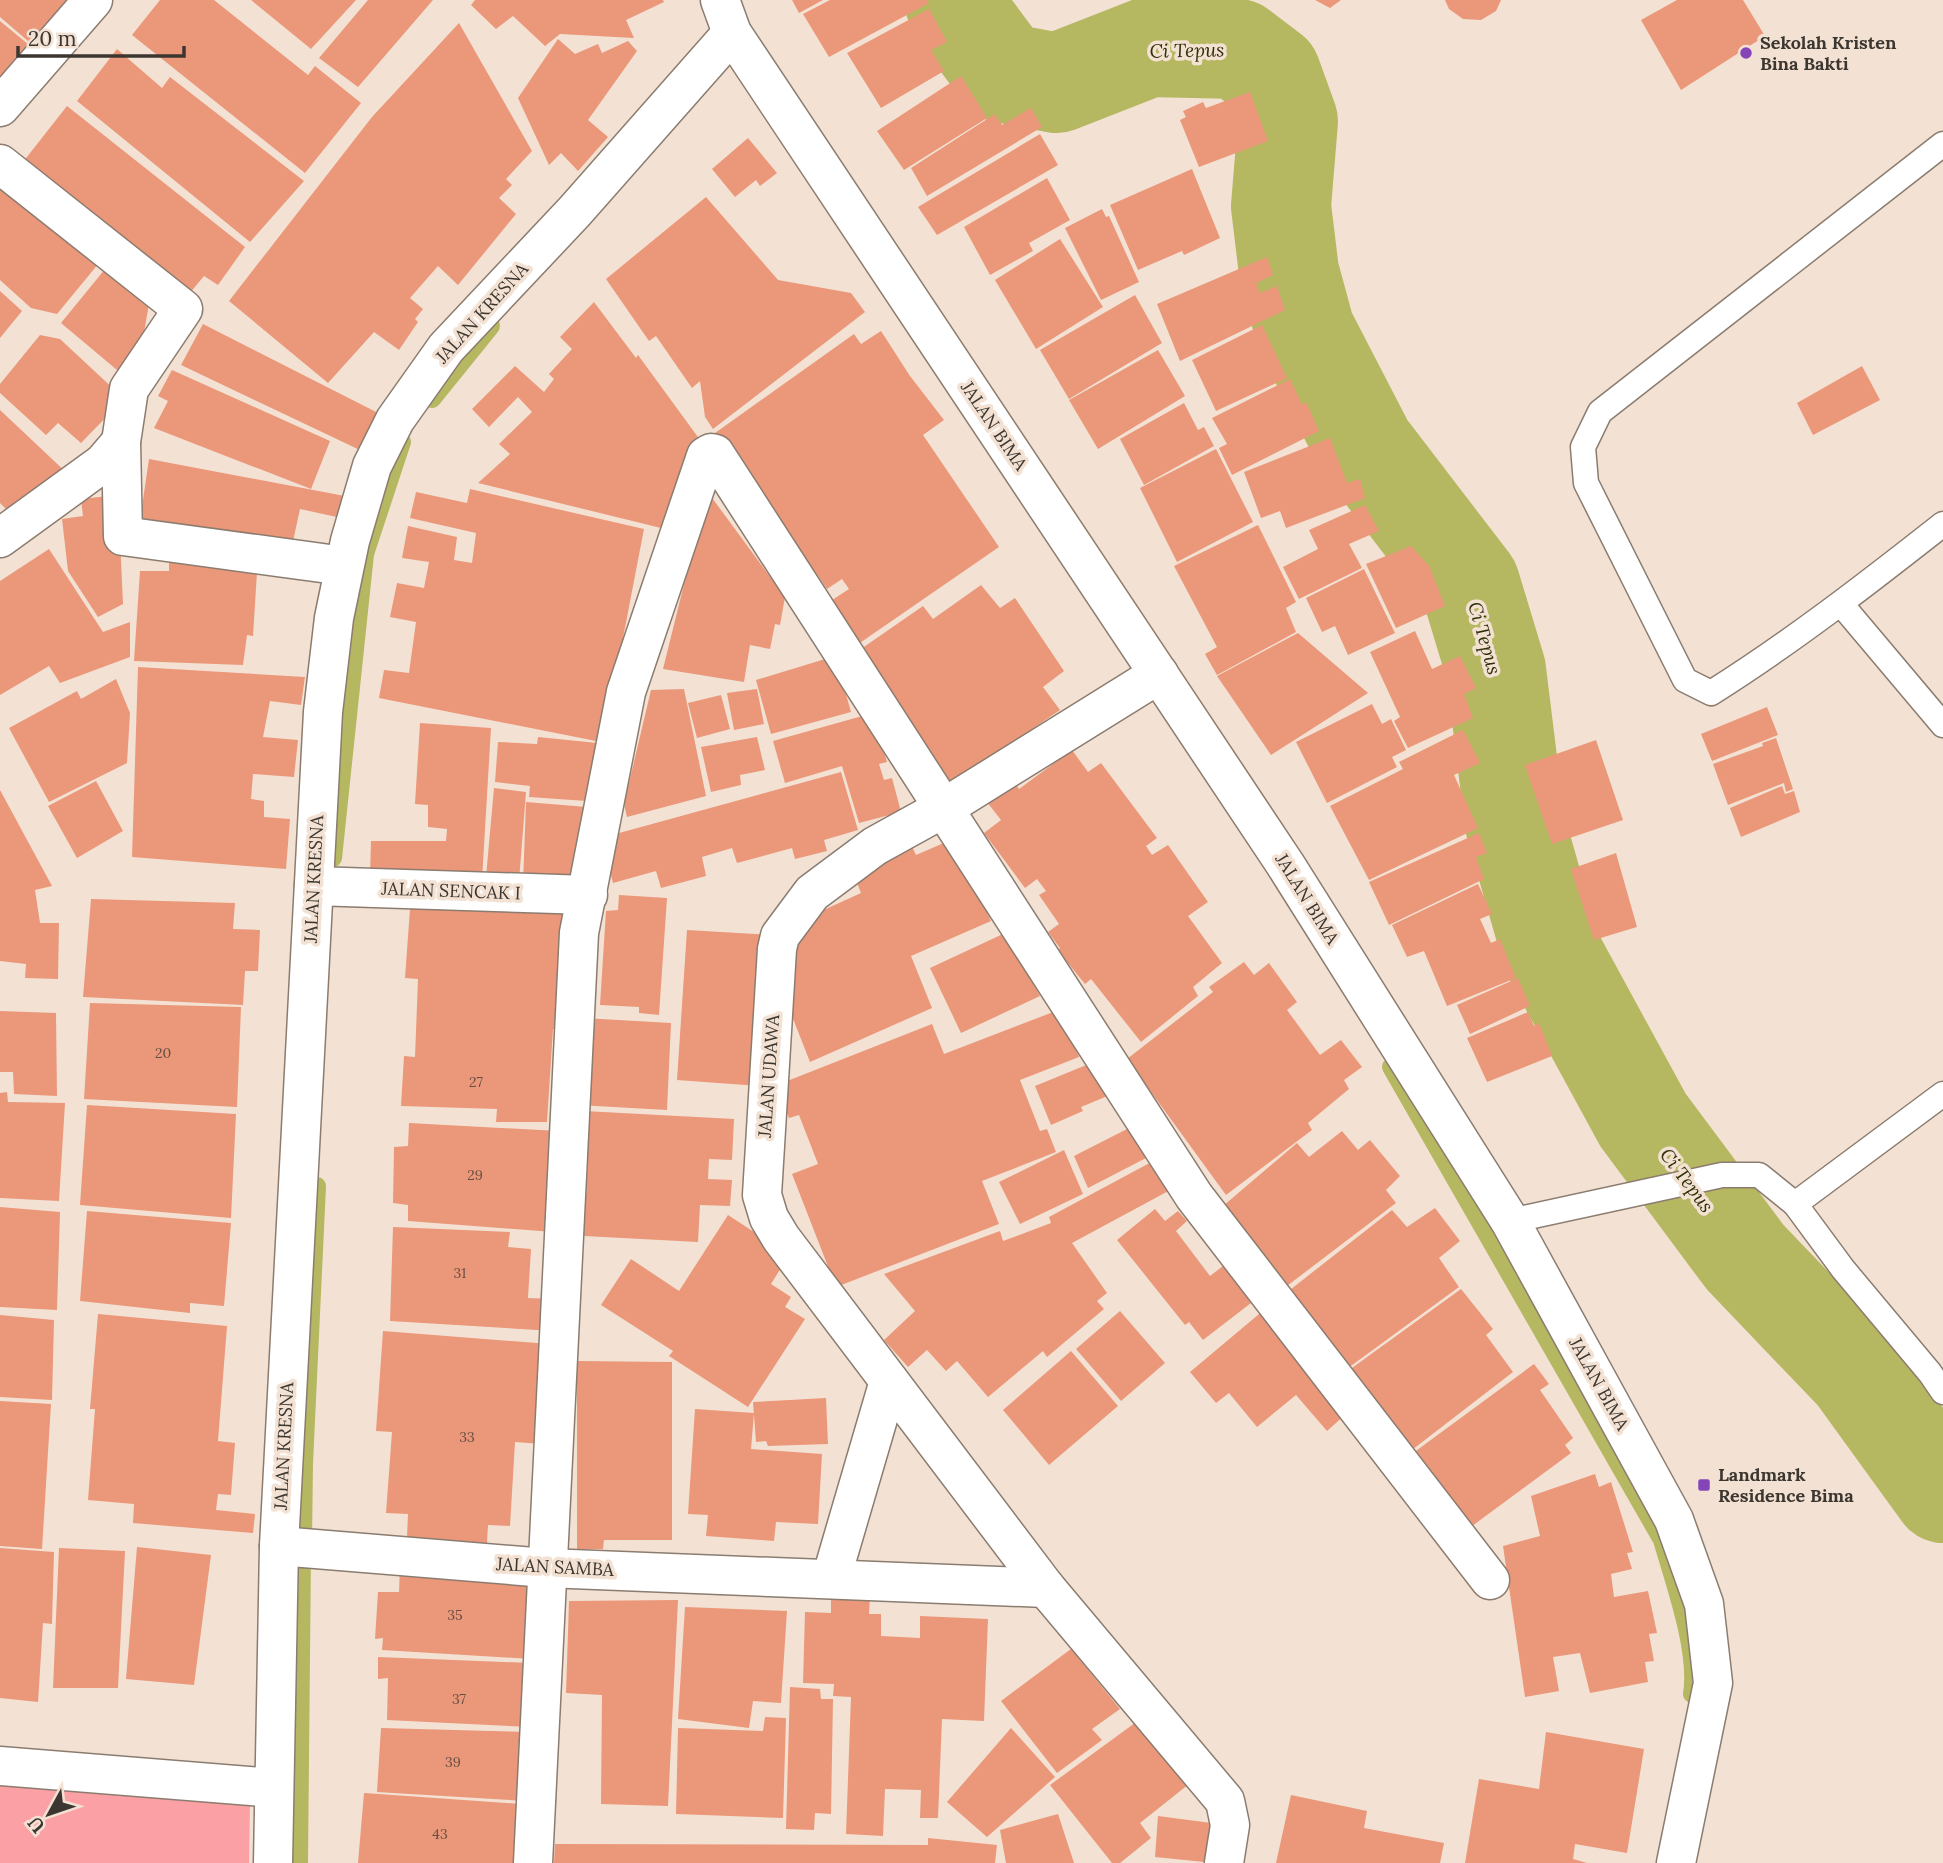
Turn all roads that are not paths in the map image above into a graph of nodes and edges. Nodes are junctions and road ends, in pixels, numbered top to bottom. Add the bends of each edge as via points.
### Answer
1 (93, 0) edge
2 (726, 16) edge
3 (0, 107) edge
4 (1943, 144) edge
5 (0, 164) edge
6 (121, 442) junction
7 (1943, 524) edge
8 (0, 537) edge
9 (344, 566) junction
10 (1841, 604) junction
11 (1159, 674) junction
12 (1943, 725) edge
13 (942, 809) junction
14 (314, 886) junction
15 (588, 895) junction
16 (1943, 1094) edge
17 (1795, 1204) junction
18 (1510, 1221) junction
19 (889, 1381) junction
20 (1943, 1392) edge
21 (279, 1546) junction
22 (546, 1568) junction
23 (831, 1579) junction
24 (1490, 1580) dead end
25 (1046, 1588) junction
26 (0, 1766) edge
27 (274, 1788) junction
28 (272, 1863) edge
29 (533, 1863) edge
30 (1224, 1863) edge
31 (1676, 1863) edge

1 - 3 street
2 - 9 street, JALAN KRESNA via 575,211 446,348 395,420 372,466
2 - 11 street, JALAN BIMA
4 - 10 lane via 1600,412 1583,447 1586,483 1685,680 1711,692
5 - 6 street via 183,309 129,389
6 - 8 street via 103,463
6 - 9 street via 123,536
7 - 10 lane
9 - 14 street, JALAN KRESNA via 323,712
10 - 12 lane
11 - 13 street, JALAN UDAWA
11 - 18 street, JALAN BIMA
13 - 15 street via 711,453 706,456 626,692
13 - 19 street, JALAN UDAWA via 876,846 812,893 780,936 777,949 762,1195 781,1238
13 - 24 street via 1194,1196
14 - 15 street, JALAN SENCAK I
14 - 21 street, JALAN KRESNA
15 - 22 street via 579,933
16 - 17 lane
17 - 18 lane via 1759,1175 1722,1175
17 - 20 lane
18 - 31 street, JALAN BIMA via 1674,1520 1704,1604 1713,1683
19 - 23 street
19 - 25 street, JALAN UDAWA
21 - 22 street, JALAN SAMBA
21 - 27 street, JALAN KRESNA
22 - 23 street, JALAN SAMBA
22 - 29 street
23 - 25 street, JALAN SAMBA
25 - 30 street, JALAN UDAWA via 1225,1801 1230,1825
26 - 27 street
27 - 28 street, JALAN KRESNA

